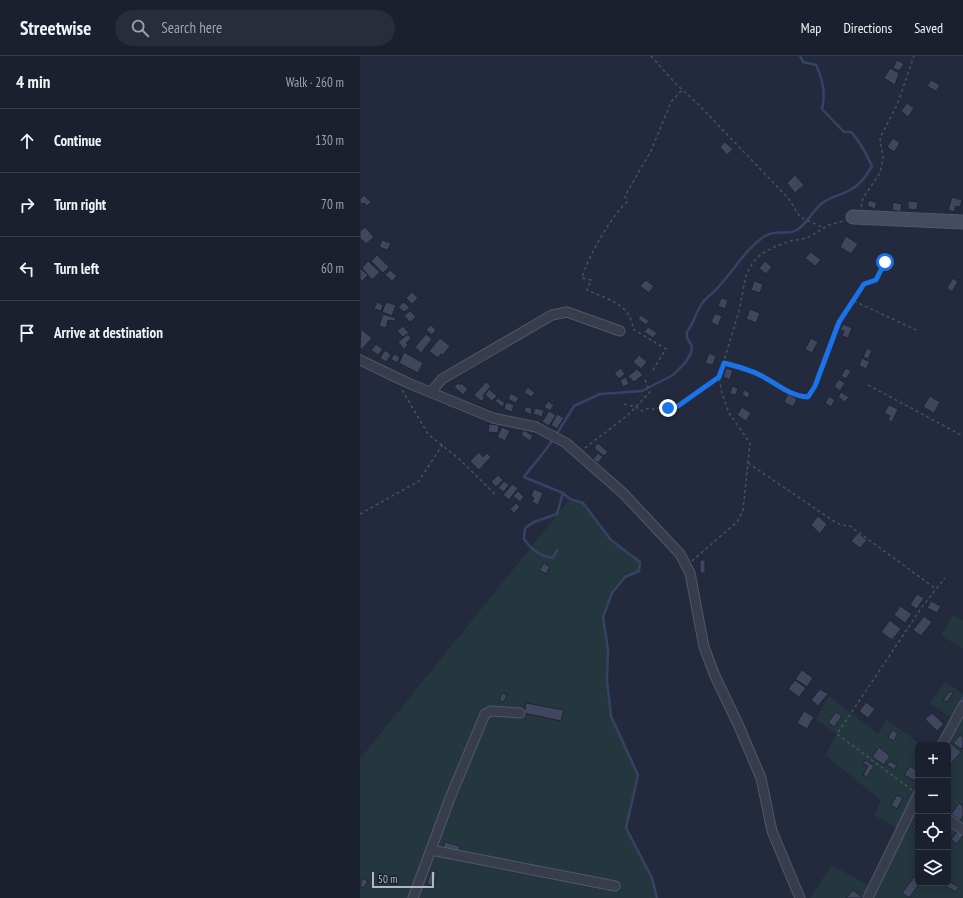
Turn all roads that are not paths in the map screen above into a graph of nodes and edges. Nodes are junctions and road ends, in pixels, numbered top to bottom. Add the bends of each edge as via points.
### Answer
1 (853, 217) road end
2 (963, 222) edge
3 (620, 331) dead end
4 (360, 360) edge
5 (431, 392) junction
6 (963, 706) edge
7 (520, 713) dead end
8 (944, 742) edge
9 (915, 801) edge
10 (951, 821) edge
11 (963, 830) edge
12 (431, 850) junction
13 (615, 886) dead end
14 (413, 898) edge
15 (800, 898) edge
16 (868, 898) edge

1 - 2 street
3 - 5 street via 568,312 552,316 442,379
4 - 5 street
5 - 15 street via 494,418 536,427 566,443 624,494 680,554 688,565 704,647 761,778 772,831
6 - 8 street
7 - 12 street via 491,711 485,714
9 - 16 street
10 - 11 street
12 - 13 street
12 - 14 street

